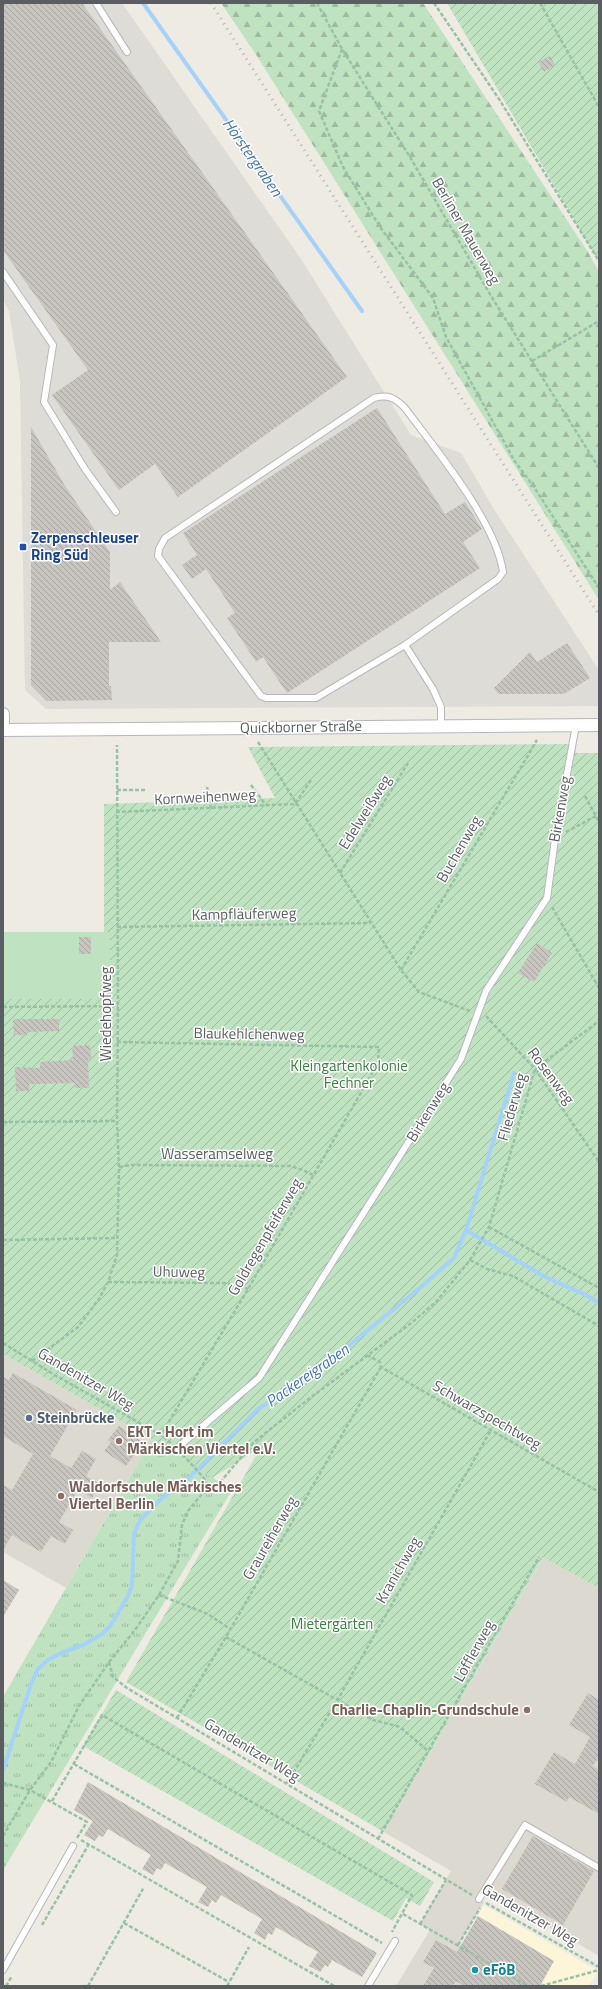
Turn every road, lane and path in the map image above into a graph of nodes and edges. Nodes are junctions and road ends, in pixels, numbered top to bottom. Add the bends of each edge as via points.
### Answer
1 (96, 3) edge
2 (317, 3) edge
3 (434, 3) edge
4 (540, 3) edge
5 (342, 50) junction
6 (127, 52) dead end
7 (599, 107) edge
8 (599, 260) edge
9 (3, 272) edge
10 (599, 322) edge
11 (532, 361) junction
12 (599, 468) edge
13 (116, 512) dead end
14 (599, 588) edge
15 (405, 645) junction
16 (3, 714) edge
17 (441, 725) junction
18 (576, 725) junction
19 (599, 725) edge
20 (3, 730) edge
21 (537, 740) dead end
22 (258, 742) dead end
23 (117, 745) dead end
24 (408, 763) dead end
25 (311, 780) dead end
26 (251, 784) dead end
27 (207, 787) dead end
28 (116, 790) junction
29 (146, 790) dead end
30 (585, 796) dead end
31 (296, 804) junction
32 (265, 805) junction
33 (211, 808) junction
34 (116, 812) junction
35 (596, 816) junction
36 (599, 822) edge
37 (555, 839) junction
38 (340, 873) junction
39 (546, 898) junction
40 (371, 923) junction
41 (117, 927) junction
42 (401, 970) junction
43 (599, 988) edge
44 (118, 1006) junction
45 (3, 1007) edge
46 (477, 1013) junction
47 (599, 1021) edge
48 (117, 1042) junction
49 (379, 1047) joint
50 (534, 1069) junction
51 (117, 1121) junction
52 (3, 1122) edge
53 (599, 1162) edge
54 (119, 1167) junction
55 (313, 1175) junction
56 (489, 1227) junction
57 (117, 1238) junction
58 (3, 1240) edge
59 (470, 1260) junction
60 (108, 1282) junction
61 (599, 1288) edge
62 (248, 1289) junction
63 (599, 1326) edge
64 (3, 1343) edge
65 (367, 1355) junction
66 (32, 1361) junction
67 (380, 1367) junction
68 (491, 1430) junction
69 (161, 1435) junction
70 (177, 1448) joint
71 (190, 1463) dead end
72 (210, 1489) junction
73 (599, 1492) edge
74 (539, 1557) dead end
75 (160, 1595) junction
76 (230, 1629) junction
77 (226, 1636) junction
78 (109, 1662) junction
79 (338, 1699) junction
80 (177, 1718) junction
81 (428, 1751) junction
82 (74, 1764) junction
83 (3, 1783) edge
84 (287, 1783) junction
85 (30, 1790) junction
86 (52, 1801) junction
87 (3, 1836) edge
88 (77, 1838) junction
89 (378, 1839) junction
90 (89, 1844) junction
91 (73, 1846) joint
92 (599, 1868) edge
93 (446, 1880) junction
94 (144, 1887) dead end
95 (481, 1900) junction
96 (403, 1914) junction
97 (124, 1923) junction
98 (420, 1924) junction
99 (40, 1927) dead end
100 (391, 1934) dead end
101 (395, 1941) dead end
102 (385, 1944) dead end
103 (458, 1945) junction
104 (249, 1947) dead end
105 (599, 1968) edge
106 (3, 1970) edge
107 (12, 1975) dead end
108 (230, 1982) junction
109 (6, 1986) edge
110 (88, 1986) edge
111 (228, 1986) edge
112 (334, 1986) edge
113 (368, 1986) edge
114 (528, 1986) edge
115 (541, 1986) edge

1 - 6 lane
2 - 5 path, Berliner Mauerweg
3 - 8 path via 500,99
4 - 7 path
5 - 11 path, Berliner Mauerweg via 410,157
5 - 14 path via 319,111 343,167 380,227 433,298 446,337 514,460
9 - 13 lane via 53,345 44,402 85,469
10 - 11 path
11 - 12 path, Berliner Mauerweg
15 - 15 lane via 498,579 503,572 502,561 487,527 466,492 395,398 374,398 165,538 159,550 158,556 261,696 266,698 316,698
15 - 17 lane via 433,689 441,707
16 - 20 street
17 - 18 street, Quickborner Straße
17 - 20 street, Quickborner Straße
18 - 19 street, Quickborner Straße
18 - 37 lane, Birkenweg
21 - 42 path, Buchenweg
22 - 31 path, Rosenweg
23 - 28 path, Wiedehopfweg
24 - 38 path, Edelweißweg
25 - 31 path
26 - 32 path
27 - 33 path
28 - 29 path
28 - 34 path, Wiedehopfweg
30 - 35 path
31 - 32 path, Kornweihenweg
31 - 38 path, Rosenweg
32 - 33 path, Kornweihenweg
33 - 34 path, Kornweihenweg
34 - 41 path, Wiedehopfweg
35 - 36 path
35 - 37 path
37 - 39 lane, Birkenweg
38 - 40 path, Rosenweg
39 - 43 path
39 - 46 lane, Birkenweg via 486,991
40 - 41 path, Kampfläuferweg
40 - 42 path, Rosenweg
41 - 44 path, Wiedehopfweg
42 - 46 path, Rosenweg via 419,992
44 - 45 path
44 - 48 path, Wiedehopfweg
46 - 50 path, Rosenweg via 486,1016
46 - 70 lane, Birkenweg via 462,1059 259,1378
47 - 50 path, Fliederweg
48 - 49 path, Blaukehlchenweg
48 - 51 path, Wiedehopfweg
49 - 55 path, Goldregenpfeiferweg via 378,1064
50 - 53 path, Rosenweg
50 - 56 path, Fliederweg
51 - 52 path
51 - 54 path, Wiedehopfweg
54 - 55 path, Wasseramselweg via 290,1166
54 - 57 path, Wiedehopfweg
55 - 62 path, Goldregenpfeiferweg
56 - 59 path, Fliederweg
56 - 61 path
57 - 58 path
57 - 60 path, Wiedehopfweg via 117,1255
59 - 63 path via 487,1269 512,1276
59 - 65 path, Fliederweg via 436,1302
60 - 62 path, Uhuweg via 222,1283
60 - 66 path, Wiedehopfweg via 78,1327
62 - 69 path, Goldregenpfeiferweg
64 - 66 path, Gandenitzer Weg
65 - 67 path, Schwarzspechtweg via 380,1362
65 - 72 path, Fliederweg via 254,1442 222,1480
66 - 69 path, Gandenitzer Weg
67 - 68 path, Schwarzspechtweg
67 - 76 path, Graureiherweg
68 - 73 path, Schwarzspechtweg
68 - 79 path, Kranichweg
69 - 70 path, Gandenitzer Weg
71 - 72 path
72 - 75 path via 201,1495 188,1511 182,1524 178,1561
74 - 81 path, Löfflerweg
75 - 76 path via 208,1614
75 - 78 path
76 - 77 path, Graureiherweg
77 - 79 path
77 - 80 path, Graureiherweg
78 - 80 path, Gandenitzer Weg via 113,1677
78 - 85 path via 79,1706 51,1762
79 - 81 path via 373,1720 400,1727
79 - 84 path, Kranichweg
80 - 84 path, Gandenitzer Weg
81 - 89 path, Löfflerweg
82 - 86 path
82 - 96 path via 102,1716 412,1895
82 - 102 path
83 - 85 path
84 - 89 path, Gandenitzer Weg
85 - 86 path
85 - 87 path
86 - 88 path via 86,1822
88 - 90 path
88 - 91 path
89 - 93 path, Gandenitzer Weg
90 - 99 path
90 - 112 path
91 - 106 lane
92 - 95 lane via 524,1825
93 - 95 path, Gandenitzer Weg
93 - 98 path
94 - 97 path
95 - 103 path
95 - 105 path, Gandenitzer Weg
96 - 98 path
96 - 100 path
97 - 108 path
97 - 110 path
98 - 103 path
101 - 113 lane
103 - 114 path
104 - 108 path
105 - 115 path
107 - 109 path
108 - 111 path

